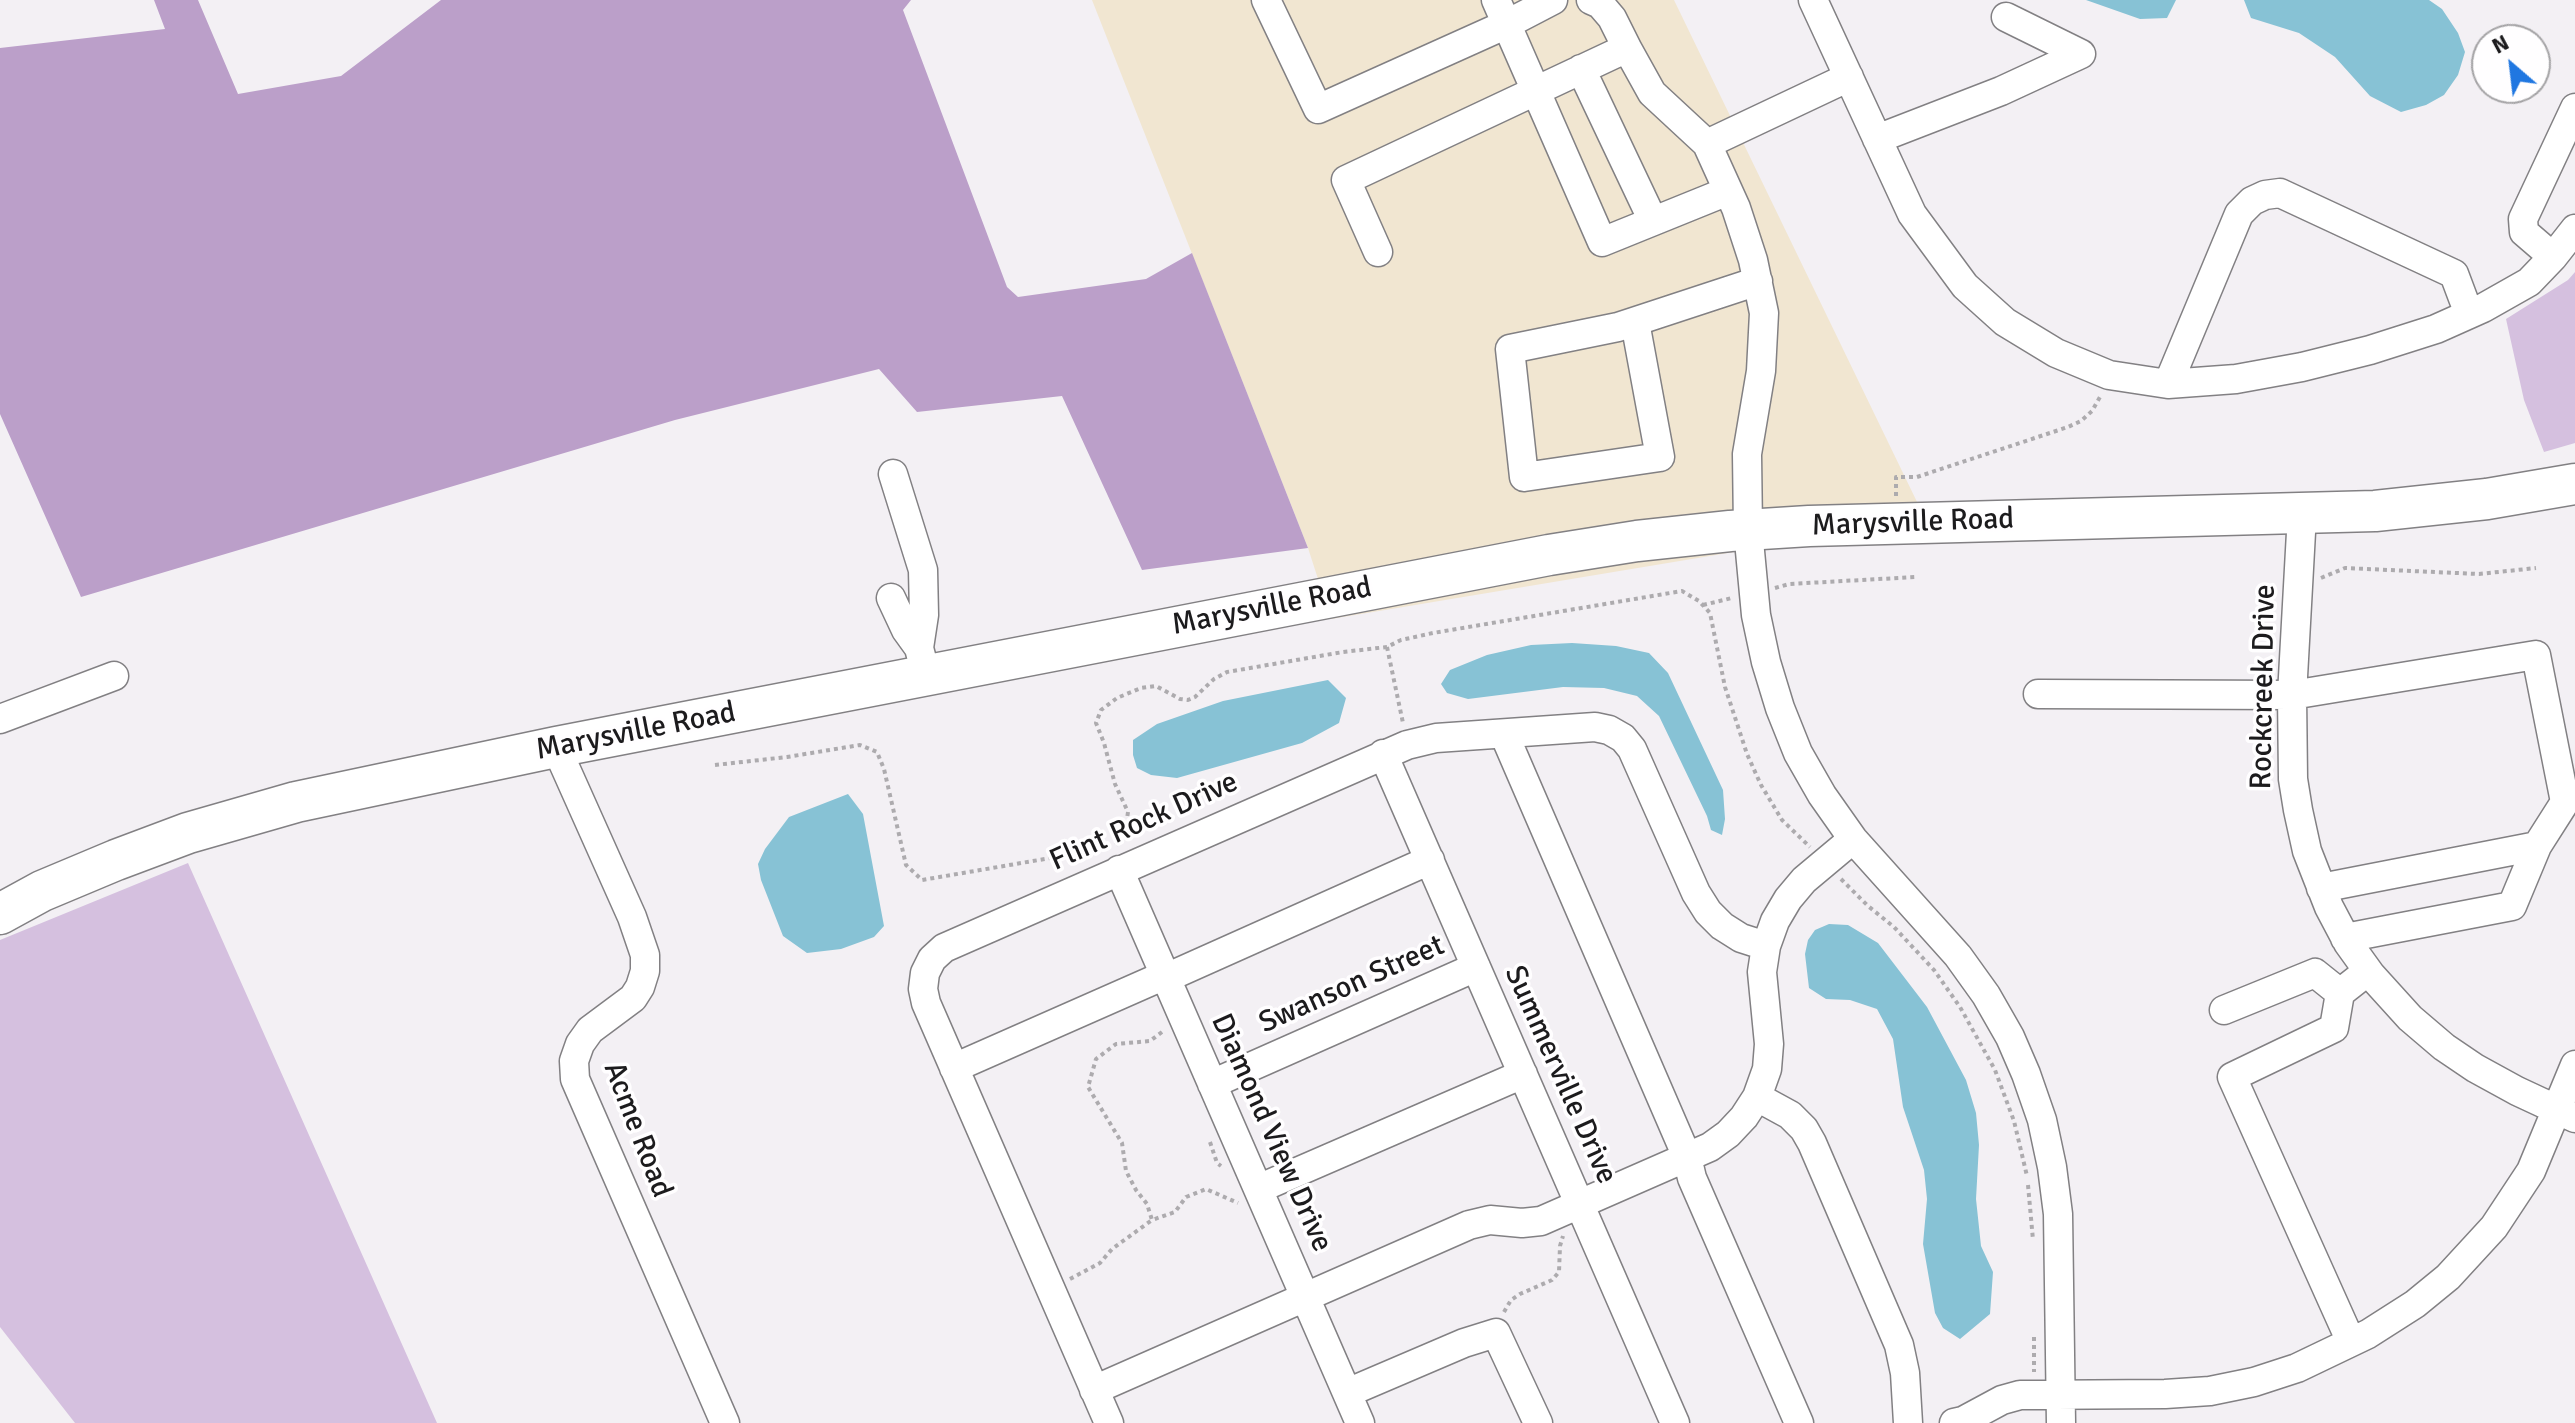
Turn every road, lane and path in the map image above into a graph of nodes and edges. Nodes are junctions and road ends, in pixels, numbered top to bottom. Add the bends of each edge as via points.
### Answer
1 (1266, 0) edge
2 (1553, 0) edge
3 (1591, 0) edge
4 (1813, 0) edge
5 (1502, 12) edge
6 (2006, 17) dead end
7 (1627, 48) junction
8 (1581, 69) junction
9 (1849, 77) junction
10 (1536, 89) junction
11 (2575, 108) edge
12 (1877, 139) junction
13 (1707, 144) junction
14 (1728, 191) junction
15 (1653, 221) junction
16 (2575, 229) edge
17 (1378, 252) dead end
18 (2553, 257) junction
19 (1758, 281) junction
20 (2469, 314) junction
21 (1626, 325) junction
22 (2109, 375) junction
23 (2168, 384) junction
24 (893, 474) dead end
25 (2575, 484) edge
26 (2302, 514) junction
27 (1896, 522) junction
28 (1748, 530) junction
29 (2536, 568) dead end
30 (1916, 577) dead end
31 (2299, 577) junction
32 (1754, 593) junction
33 (891, 598) dead end
34 (1703, 605) junction
35 (1387, 647) junction
36 (923, 662) junction
37 (114, 676) dead end
38 (2038, 694) dead end
39 (2292, 695) junction
40 (0, 719) edge
41 (1504, 734) junction
42 (556, 747) junction
43 (1395, 749) junction
44 (715, 765) dead end
45 (1853, 839) junction
46 (2537, 846) junction
47 (1430, 860) junction
48 (1825, 863) junction
49 (1119, 870) junction
50 (2321, 888) junction
51 (0, 914) edge
52 (2345, 938) junction
53 (1766, 946) junction
54 (1476, 967) junction
55 (2368, 971) junction
56 (1157, 980) junction
57 (2340, 993) junction
58 (2224, 1010) dead end
59 (2575, 1065) edge
60 (954, 1068) junction
61 (1523, 1074) junction
62 (1212, 1084) junction
63 (1757, 1097) junction
64 (2566, 1114) edge
65 (1687, 1157) junction
66 (1254, 1198) junction
67 (1574, 1216) junction
68 (1152, 1220) junction
69 (2033, 1243) dead end
70 (1050, 1288) junction
71 (1305, 1297) junction
72 (2034, 1328) dead end
73 (1496, 1333) junction
74 (2351, 1342) junction
75 (1094, 1390) junction
76 (1347, 1393) junction
77 (2052, 1404) edge
78 (725, 1423) edge
79 (1109, 1423) edge
80 (1360, 1423) edge
81 (1538, 1423) edge
82 (1675, 1423) edge
83 (1799, 1423) edge
84 (1908, 1423) edge
85 (1954, 1423) edge

1 - 5 street via 1318,109
2 - 5 street
3 - 7 street via 1612,18
4 - 9 street
5 - 10 street
6 - 12 street via 2081,54
7 - 8 street
7 - 13 street via 1652,93
8 - 10 street
8 - 15 street
9 - 12 street
9 - 13 street
10 - 15 street via 1602,242
10 - 17 street via 1346,180
11 - 18 street via 2523,219 2524,232
12 - 22 street via 1912,214 1965,286 2005,322 2056,353
13 - 14 street
14 - 15 street
14 - 19 street
16 - 18 street
18 - 20 street via 2529,282
19 - 21 street
19 - 28 street via 1764,313 1747,454
20 - 23 street via 2370,350 2302,367
20 - 23 street via 2454,274 2280,193 2265,195 2239,214
21 - 21 street via 1660,457 1524,477 1510,349
22 - 23 street
22 - 27 path via 2092,411 2081,421 1917,477 1896,477
24 - 36 street via 923,570
25 - 26 highway, Marysville Road via 2433,506
26 - 27 highway, Marysville Road
26 - 31 street, Rockcreek Drive
27 - 28 highway, Marysville Road
28 - 32 street
28 - 36 highway, Marysville Road via 1549,555
29 - 31 path via 2479,574 2345,568 2322,578
30 - 32 path via 1789,584
31 - 39 street, Rockcreek Drive
32 - 34 path
32 - 45 street via 1766,662 1798,753
33 - 36 street
34 - 35 path via 1682,591 1433,633
34 - 48 path via 1710,613 1725,687 1761,785 1782,820
35 - 43 path
35 - 44 path via 1227,672 1188,700 1156,686 1117,698 1101,710 1096,723 1128,812 1125,832 1115,847 1078,854 922,880 906,865 877,752 860,745
36 - 42 highway, Marysville Road
37 - 40 street
38 - 39 street
39 - 46 street via 2536,655 2565,802
39 - 50 street, Rockcreek Drive via 2293,779 2307,851
41 - 43 street, Flint Rock Drive via 1436,738
41 - 53 street, Flint Rock Drive via 1595,727 1623,738 1708,912 1741,938
41 - 65 street
42 - 51 highway, Marysville Road via 296,802 188,833 42,891
42 - 78 street, Acme Road via 645,955 645,971 633,998 590,1030 580,1044 575,1079
43 - 47 street, Summerville Drive
43 - 49 street, Flint Rock Drive
45 - 48 street
45 - 77 street via 1958,956 1986,995 2026,1074 2042,1120 2058,1214
46 - 50 street
46 - 52 street via 2512,906
47 - 54 street, Summerville Drive
47 - 56 street
48 - 53 street via 1788,899
48 - 69 path via 1934,970 1995,1070 2028,1179
49 - 56 street, Diamond View Drive
49 - 60 street, Flint Rock Drive via 944,948 932,959 923,989
50 - 52 street, Rockcreek Drive
52 - 55 street, Rockcreek Drive
53 - 63 street via 1762,972 1769,1044
54 - 61 street, Summerville Drive
54 - 62 street, Swanson Street
55 - 57 street
55 - 64 street, Rockcreek Drive via 2444,1047
56 - 60 street
56 - 62 street, Diamond View Drive
56 - 68 path via 1163,1034 1150,1041 1116,1044 1096,1059 1088,1087 1122,1143 1126,1171
57 - 58 street via 2315,973
57 - 74 street via 2334,1028 2232,1077
59 - 64 street
60 - 70 street, Flint Rock Drive
61 - 66 street
61 - 67 street, Summerville Drive
62 - 66 street, Diamond View Drive
63 - 65 street via 1728,1134
63 - 84 street via 1790,1115 1812,1143 1899,1345
64 - 74 street via 2475,1250 2415,1304
65 - 67 street
65 - 83 street
66 - 68 path via 1206,1189 1186,1197 1175,1212
66 - 71 street, Diamond View Drive
67 - 71 street via 1469,1225
67 - 73 path via 1560,1246 1559,1272 1511,1300
67 - 82 street, Summerville Drive
68 - 70 path via 1100,1263
70 - 75 street, Flint Rock Drive
71 - 75 street
71 - 76 street, Diamond View Drive
72 - 77 path
73 - 76 street
73 - 81 street
74 - 77 street via 2254,1382 2210,1391
75 - 79 street, Flint Rock Drive
76 - 80 street, Diamond View Drive
77 - 85 street via 2020,1395

